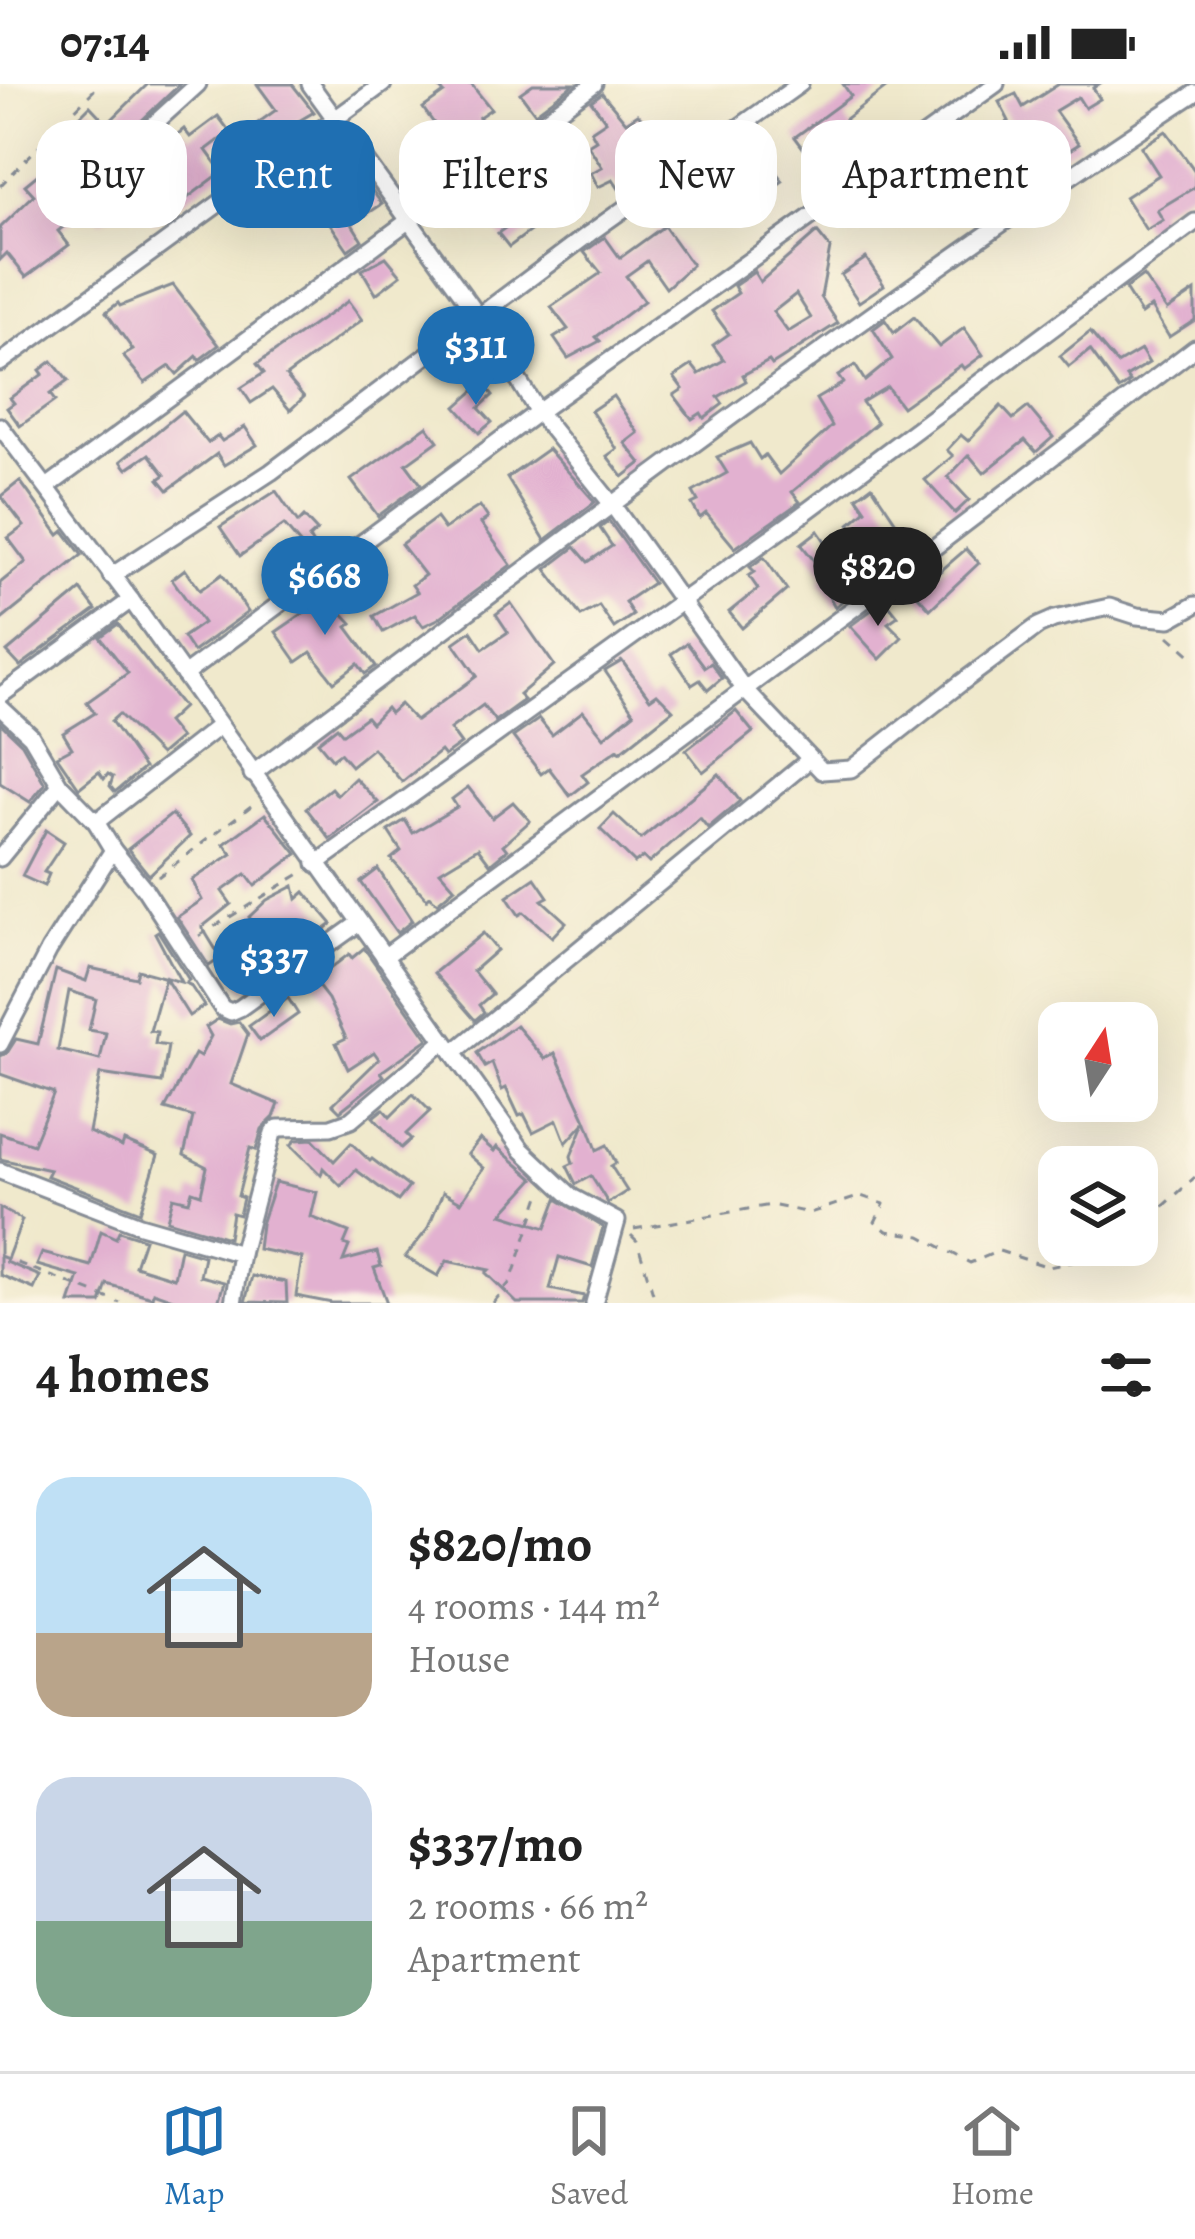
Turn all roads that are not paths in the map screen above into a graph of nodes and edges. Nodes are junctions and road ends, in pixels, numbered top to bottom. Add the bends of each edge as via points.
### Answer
1 (198, 84) edge
2 (310, 84) edge
3 (383, 84) edge
4 (594, 84) edge
5 (800, 84) edge
6 (995, 84) edge
7 (1195, 93) edge
8 (336, 119) junction
9 (159, 120) edge
10 (545, 120) edge
11 (399, 206) edge
12 (1195, 222) edge
13 (399, 227) edge
14 (415, 228) edge
15 (478, 317) junction
16 (1195, 348) edge
17 (0, 363) edge
18 (538, 412) junction
19 (0, 426) edge
20 (47, 487) junction
21 (611, 503) junction
22 (111, 576) junction
23 (131, 600) junction
24 (682, 601) junction
25 (1195, 605) edge
26 (184, 675) junction
27 (745, 690) junction
28 (0, 696) edge
29 (0, 707) edge
30 (219, 726) junction
31 (808, 760) junction
32 (251, 774) junction
33 (60, 784) junction
34 (96, 822) junction
35 (113, 850) junction
36 (0, 858) edge
37 (316, 864) junction
38 (359, 923) junction
39 (384, 957) junction
40 (0, 1044) edge
41 (449, 1047) junction
42 (0, 1171) edge
43 (242, 1254) junction
44 (233, 1303) edge
45 (594, 1303) edge

1 - 9 street
2 - 8 street
3 - 8 street
4 - 10 street
5 - 15 street
6 - 18 street
7 - 21 street via 1013,212
8 - 11 street
8 - 17 street
12 - 24 street
13 - 20 street
14 - 15 street
15 - 18 street
15 - 22 street via 272,472
16 - 27 street
18 - 21 street
18 - 26 street
19 - 20 street
20 - 22 street
21 - 24 street
21 - 32 street
22 - 23 street
23 - 26 street
23 - 28 street
24 - 27 street
24 - 37 street
25 - 31 street via 1170,619 1109,607 1054,619 851,769 822,771
26 - 30 street
27 - 31 street
27 - 39 street
29 - 33 street via 31,736
30 - 32 street
30 - 34 street
31 - 41 street
32 - 37 street
33 - 34 street
33 - 36 street
34 - 35 street
35 - 38 street via 231,1012
35 - 40 street
37 - 38 street
38 - 39 street
39 - 41 street
41 - 43 street via 351,1120 272,1133
41 - 45 street via 546,1176 617,1221
42 - 43 street via 140,1226
43 - 44 street

